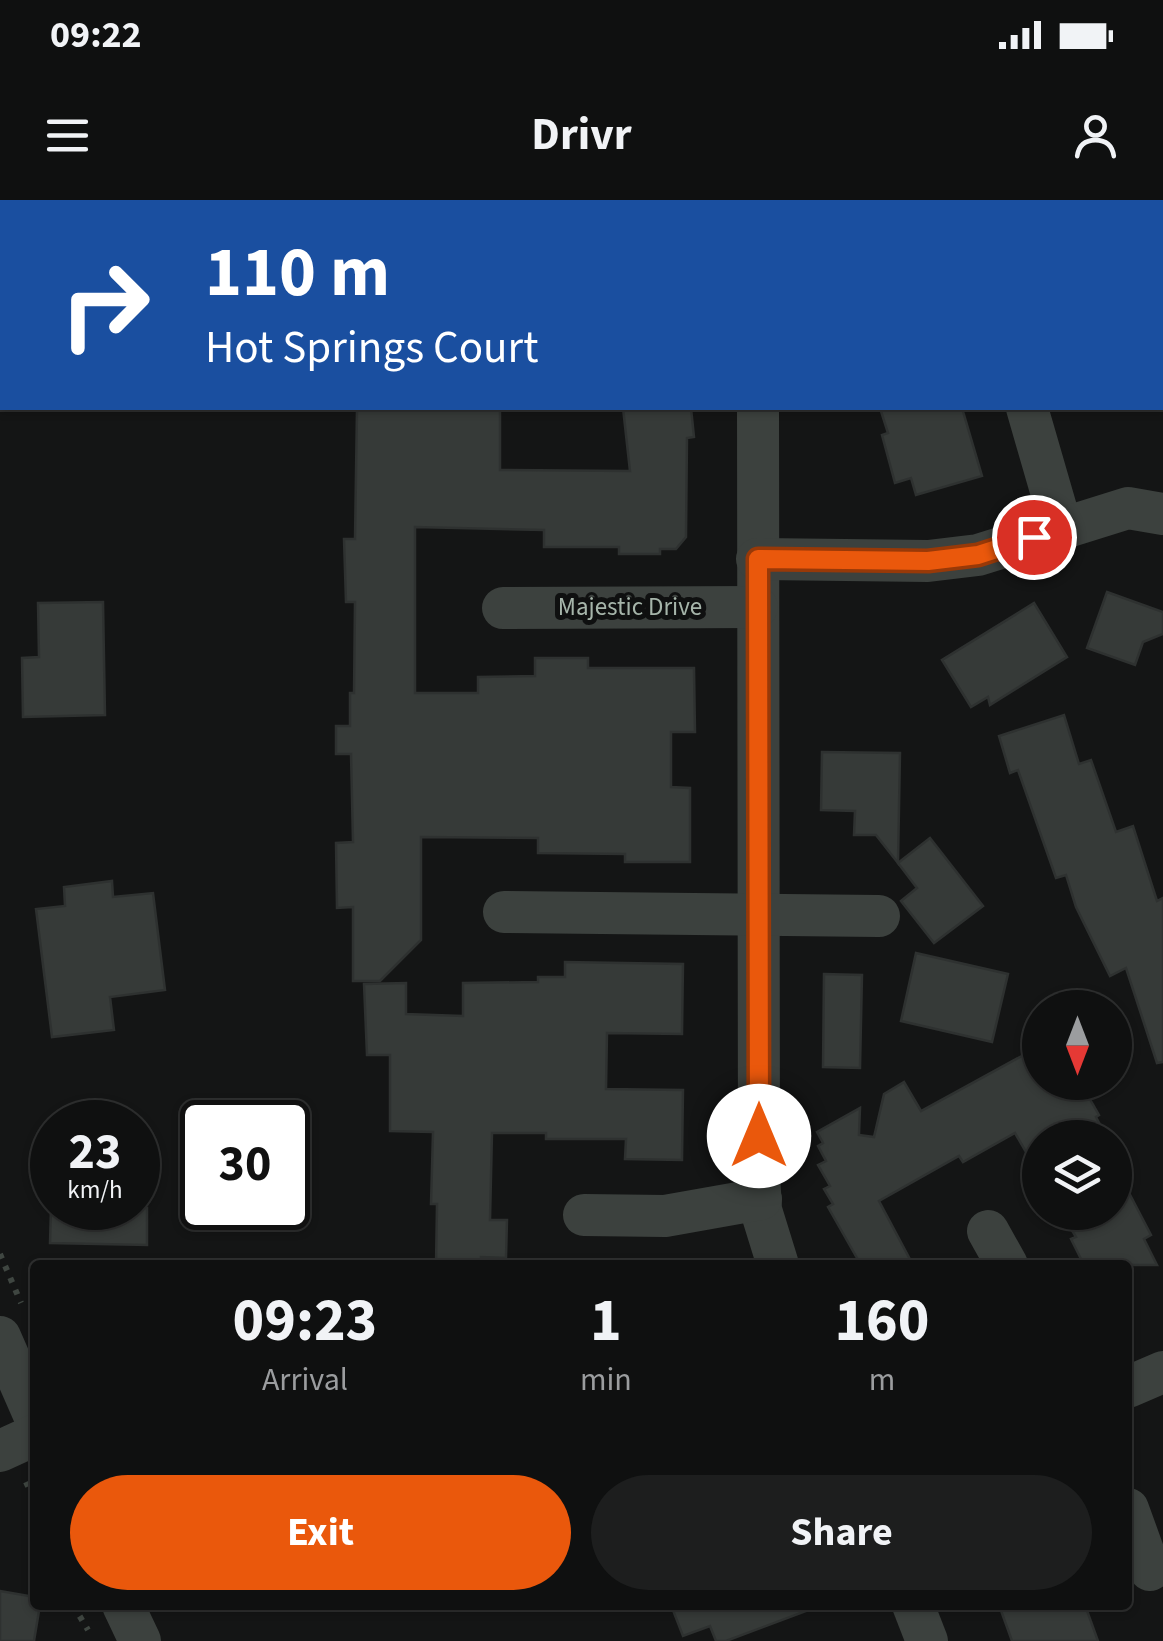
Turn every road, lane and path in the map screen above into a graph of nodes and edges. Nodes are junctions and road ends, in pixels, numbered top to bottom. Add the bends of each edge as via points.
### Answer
1 (758, 410) edge
2 (1027, 410) edge
3 (1163, 514) edge
4 (1062, 528) junction
5 (758, 559) junction
6 (758, 607) junction
7 (503, 608) dead end
8 (504, 912) dead end
9 (758, 913) junction
10 (879, 916) dead end
11 (761, 1200) junction
12 (584, 1215) dead end
13 (0, 1254) edge
14 (776, 1260) edge
15 (14, 1328) edge
16 (1163, 1372) edge
17 (1132, 1385) edge
18 (30, 1395) edge
19 (30, 1437) edge
20 (0, 1451) edge
21 (1132, 1521) edge
22 (1150, 1570) dead end
23 (76, 1610) edge
24 (125, 1610) edge
25 (95, 1641) edge
26 (140, 1641) edge

1 - 5 street
2 - 4 street
3 - 4 street via 1128,508
4 - 5 street via 978,555 928,561
5 - 6 street
6 - 7 street, Majestic Drive
6 - 9 street
8 - 9 street
9 - 10 street
9 - 11 street
11 - 12 street via 665,1216
11 - 14 street
13 - 15 path
15 - 18 street
16 - 17 street
19 - 20 street
21 - 22 street
23 - 25 path
24 - 26 street

